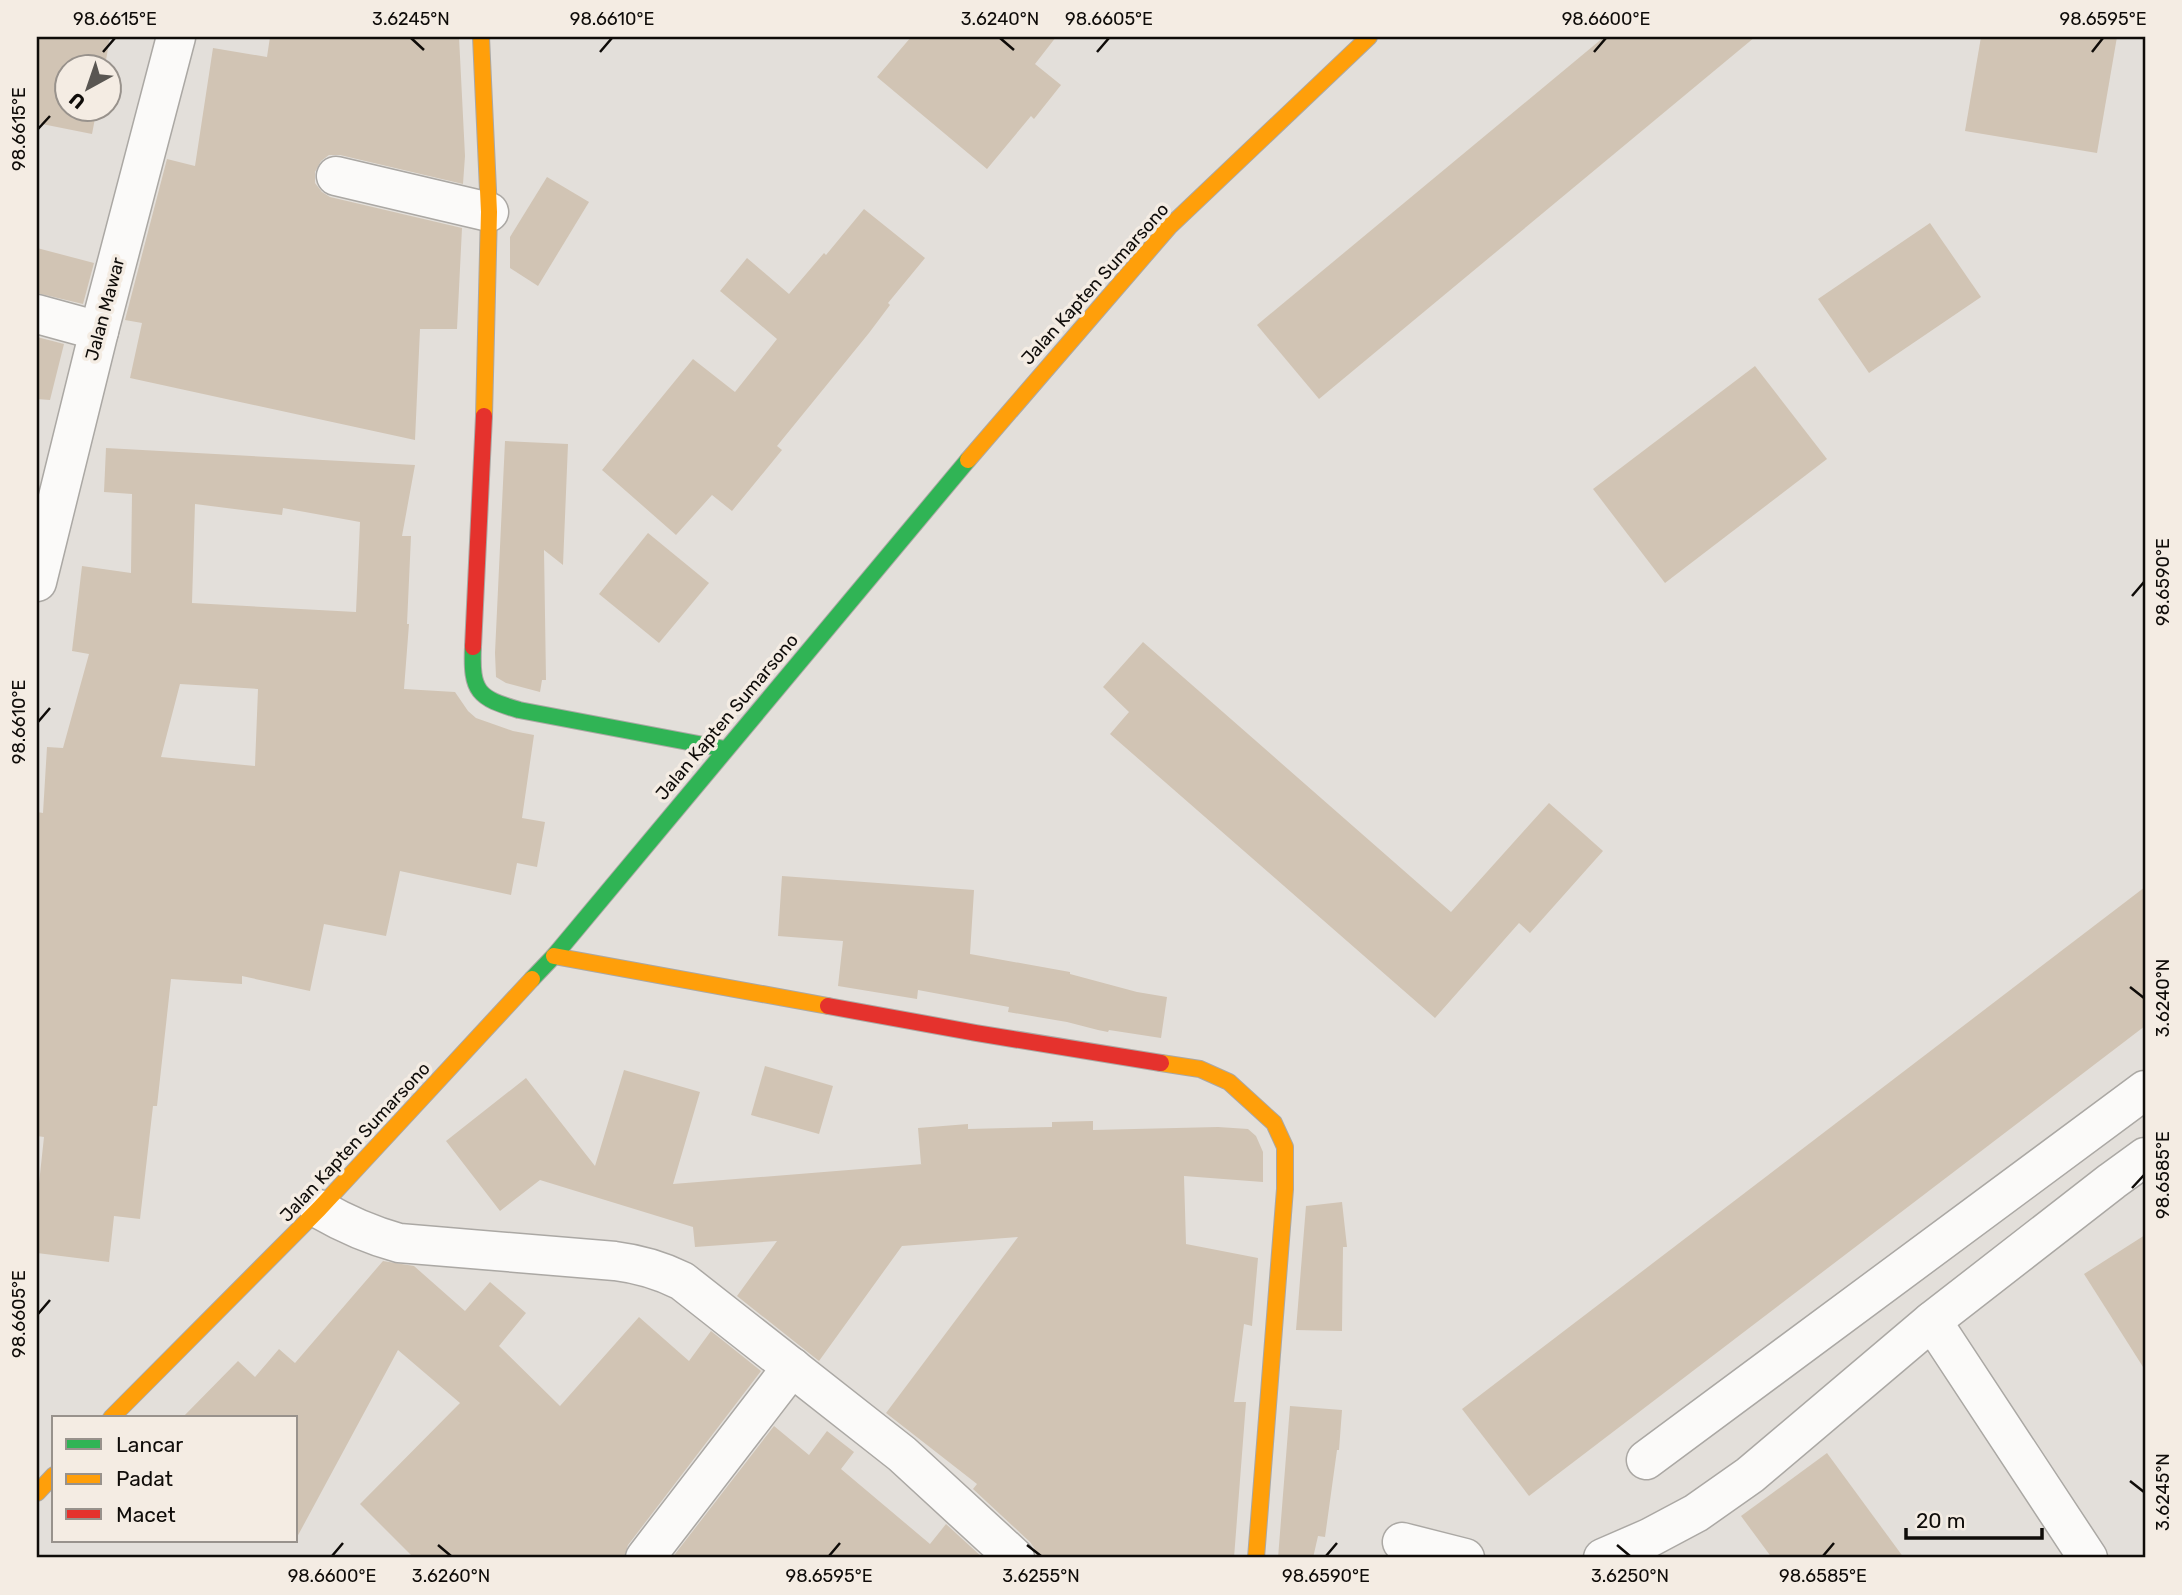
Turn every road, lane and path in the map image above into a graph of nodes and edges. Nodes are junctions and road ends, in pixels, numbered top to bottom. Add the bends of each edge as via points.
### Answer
1 (176, 37) edge
2 (481, 37) edge
3 (1369, 37) edge
4 (336, 176) dead end
5 (489, 212) junction
6 (37, 314) edge
7 (99, 331) junction
8 (45, 510) edge
9 (37, 582) edge
10 (725, 749) junction
11 (554, 956) junction
12 (2145, 1090) edge
13 (2145, 1157) edge
14 (319, 1209) junction
15 (1932, 1321) junction
16 (792, 1367) junction
17 (113, 1416) edge
18 (1646, 1460) dead end
19 (52, 1477) edge
20 (37, 1493) edge
21 (1402, 1542) dead end
22 (645, 1558) edge
23 (1015, 1558) edge
24 (1256, 1558) edge
25 (1465, 1558) edge
26 (1603, 1558) edge
27 (2088, 1558) edge

1 - 7 street, Jalan Mawar
2 - 5 main road
3 - 10 main road, Jalan Kapten Sumarsono via 1169,227
4 - 5 street
5 - 10 main road via 475,685 485,698 519,710
6 - 7 street
7 - 8 street, Jalan Mawar
8 - 9 street, Jalan Mawar
10 - 11 main road, Jalan Kapten Sumarsono
11 - 14 main road, Jalan Kapten Sumarsono
11 - 24 main road via 1200,1069 1229,1082 1252,1101 1274,1123 1285,1147
12 - 18 street
13 - 15 street
14 - 16 street via 399,1243 615,1261 663,1272 682,1281
14 - 17 main road, Jalan Kapten Sumarsono
15 - 26 street via 1750,1475 1696,1513
15 - 27 street
16 - 22 street
16 - 23 street via 902,1454
19 - 20 main road
21 - 25 street

